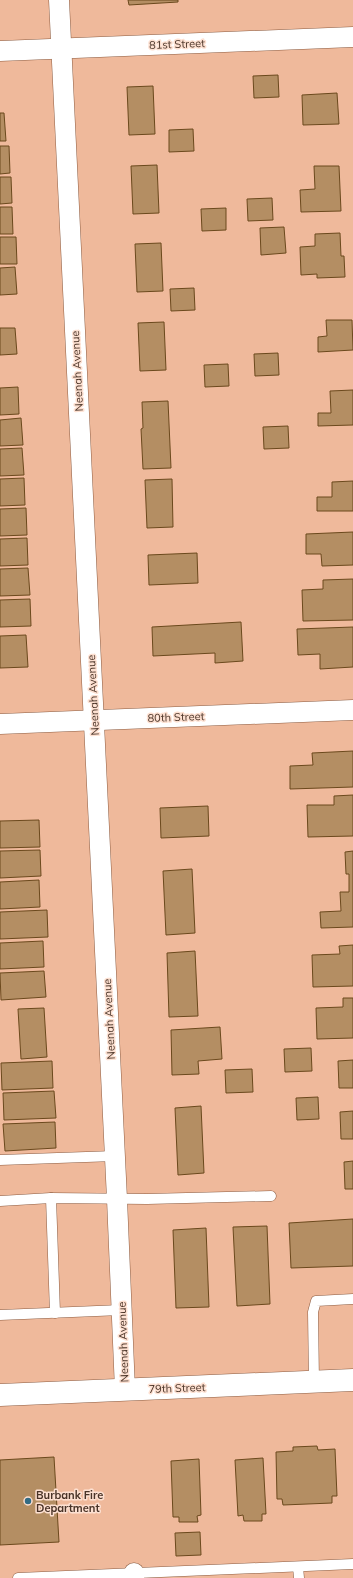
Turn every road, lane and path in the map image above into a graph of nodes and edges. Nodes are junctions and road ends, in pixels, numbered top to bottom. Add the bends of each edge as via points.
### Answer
1 (59, 0) edge
2 (353, 36) edge
3 (60, 49) junction
4 (0, 51) edge
5 (353, 710) edge
6 (94, 720) junction
7 (0, 724) edge
8 (115, 1156) junction
9 (0, 1160) edge
10 (271, 1196) dead end
11 (51, 1198) junction
12 (117, 1200) junction
13 (0, 1201) edge
14 (353, 1299) edge
15 (121, 1310) junction
16 (55, 1313) junction
17 (0, 1315) edge
18 (353, 1380) edge
19 (314, 1382) junction
20 (125, 1390) junction
21 (0, 1395) edge
22 (353, 1564) edge
23 (298, 1567) junction
24 (134, 1576) edge
25 (18, 1578) edge
26 (299, 1578) edge

1 - 3 street, Neenah Avenue
2 - 3 street, 81st Street
3 - 4 street, 81st Street
3 - 6 street, Neenah Avenue
5 - 6 street, 80th Street
6 - 7 street, 80th Street
6 - 8 street, Neenah Avenue
8 - 9 lane
8 - 12 street, Neenah Avenue
10 - 12 lane
11 - 12 lane
11 - 13 lane
11 - 16 lane
12 - 15 street, Neenah Avenue
14 - 19 lane via 316,1301 313,1312
15 - 16 lane
15 - 20 street, Neenah Avenue
16 - 17 lane
18 - 19 main road, 79th Street
19 - 20 main road, 79th Street
20 - 21 main road, 79th Street
22 - 23 lane
23 - 24 lane
23 - 26 lane
24 - 25 lane

